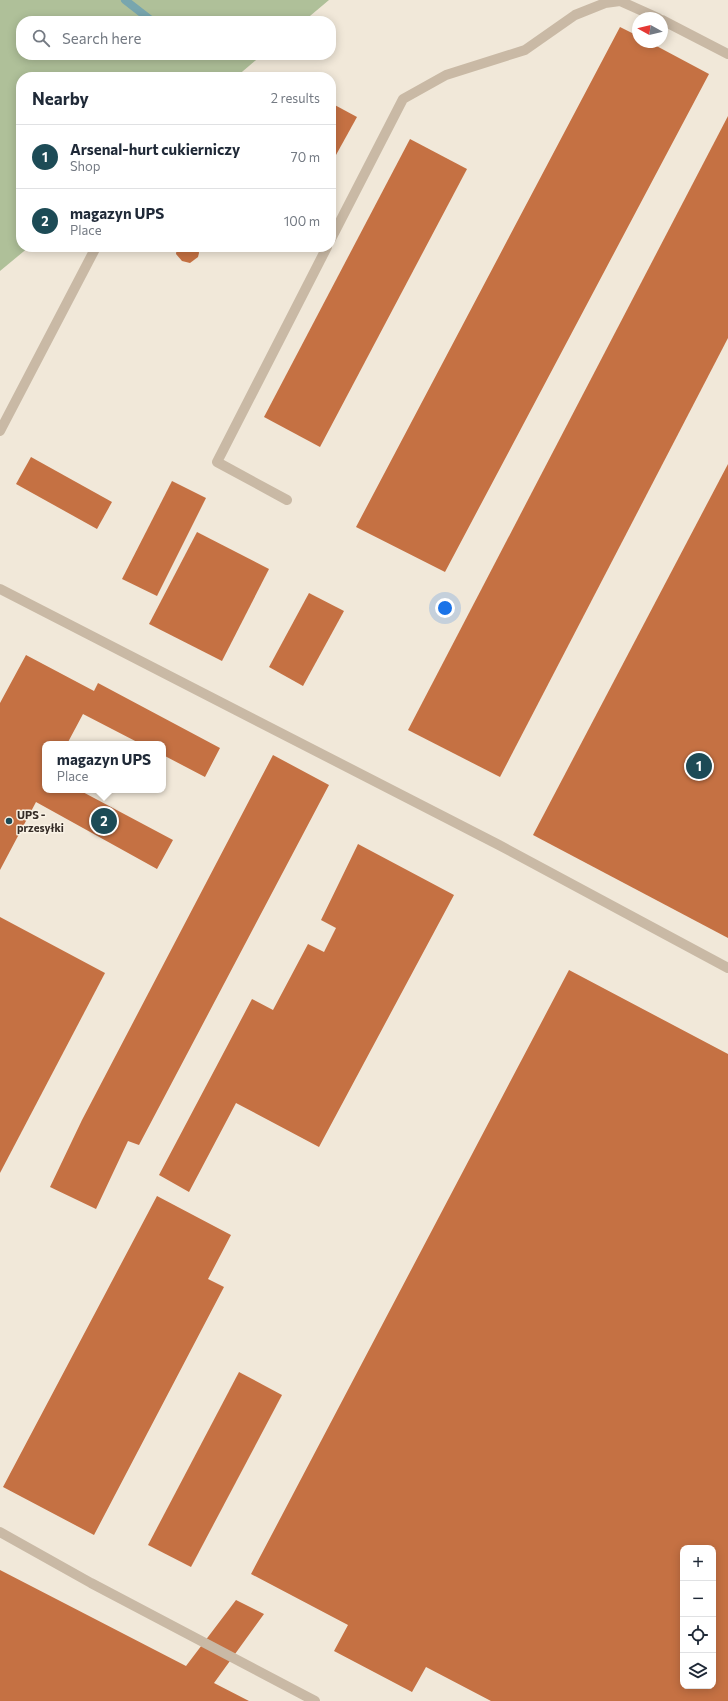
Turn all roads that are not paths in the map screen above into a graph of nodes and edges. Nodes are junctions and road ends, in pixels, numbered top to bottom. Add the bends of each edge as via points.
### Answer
1 (645, 12) edge
2 (668, 23) edge
3 (728, 54) edge
4 (336, 229) edge
5 (93, 252) edge
6 (324, 252) edge
7 (0, 431) edge
8 (287, 500) dead end
9 (0, 589) edge
10 (728, 968) edge
11 (0, 1532) edge
12 (315, 1701) edge

1 - 4 lane via 620,1 606,3 576,15 525,50 446,75 403,99
2 - 3 lane
5 - 7 lane
6 - 8 lane via 217,462
9 - 10 lane via 498,845
11 - 12 lane

